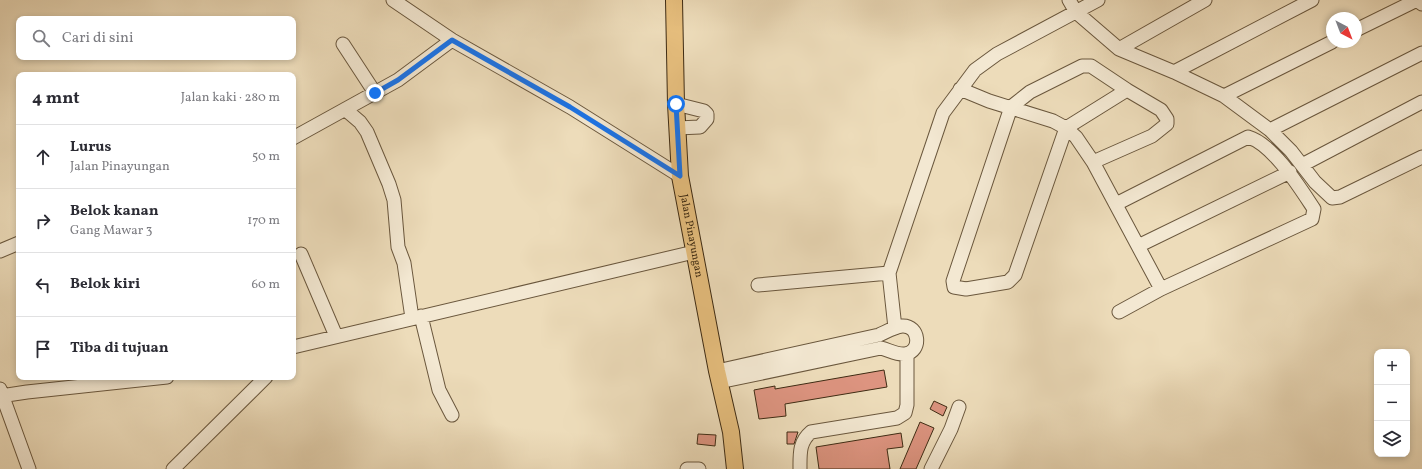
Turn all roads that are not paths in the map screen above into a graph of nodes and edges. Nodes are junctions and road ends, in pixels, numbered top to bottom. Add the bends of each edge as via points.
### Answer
1 (393, 0) edge
2 (674, 0) edge
3 (1069, 0) edge
4 (1098, 0) edge
5 (1205, 0) edge
6 (1312, 0) edge
7 (1422, 4) edge
8 (1076, 12) junction
9 (1362, 27) edge
10 (452, 40) junction
11 (343, 44) dead end
12 (1326, 45) edge
13 (1119, 49) junction
14 (1422, 53) edge
15 (1174, 72) junction
16 (960, 89) junction
17 (1128, 90) junction
18 (375, 93) junction
19 (1224, 96) junction
20 (1422, 102) edge
21 (676, 104) junction
22 (1011, 107) junction
23 (346, 110) junction
24 (677, 128) junction
25 (1066, 128) junction
26 (1270, 130) junction
27 (296, 136) edge
28 (1422, 157) edge
29 (1093, 162) junction
30 (1302, 165) junction
31 (1290, 172) junction
32 (680, 176) junction
33 (1116, 204) junction
34 (16, 244) edge
35 (1138, 246) junction
36 (0, 251) edge
37 (694, 252) junction
38 (301, 254) dead end
39 (889, 273) junction
40 (758, 285) dead end
41 (1161, 289) junction
42 (1119, 312) dead end
43 (417, 317) junction
44 (896, 328) junction
45 (336, 336) junction
46 (872, 343) junction
47 (296, 346) edge
48 (907, 354) junction
49 (718, 376) junction
50 (115, 380) edge
51 (263, 380) edge
52 (102, 381) edge
53 (1, 394) edge
54 (959, 407) dead end
55 (452, 415) dead end
56 (29, 469) edge
57 (173, 469) edge
58 (687, 469) edge
59 (699, 469) edge
60 (735, 469) edge
61 (800, 469) edge
62 (931, 469) edge

1 - 10 street
2 - 21 main road, Jalan Pinayungan
3 - 8 street
4 - 8 street
5 - 13 street
6 - 15 street
7 - 9 street via 1418,1 1413,2
8 - 13 street
8 - 16 street via 997,54 975,70
10 - 18 street via 398,80
10 - 32 street via 570,107
11 - 18 street
12 - 19 street
13 - 15 street
14 - 26 street
15 - 19 street
16 - 22 street
16 - 39 street via 943,113
17 - 22 street via 1091,66 1082,66 1030,92
17 - 25 street
17 - 29 street via 1161,110 1167,124 1152,136
18 - 23 street
19 - 26 street
20 - 30 street
21 - 24 main road, Jalan Pinayungan
21 - 24 street via 704,112 707,119 700,127
22 - 25 street
22 - 25 street via 953,281 954,287 958,289 1008,282 1015,275
23 - 27 street
23 - 43 street via 367,132 389,184 394,200 398,247
24 - 32 main road, Jalan Pinayungan
25 - 29 street via 1076,137
26 - 30 street
28 - 30 street via 1335,199 1315,182
29 - 33 street
31 - 33 street via 1258,139 1248,136
31 - 35 street
31 - 41 street via 1314,209 1312,219
32 - 37 main road, Jalan Pinayungan
33 - 35 street
34 - 36 street
35 - 41 street
37 - 43 street
37 - 49 main road, Jalan Pinayungan
38 - 45 street
39 - 40 street
39 - 44 street
41 - 42 street
43 - 45 street
43 - 55 street via 439,390
44 - 46 street
44 - 48 street via 903,326 915,332 916,345
45 - 47 street
46 - 48 street via 900,354
46 - 49 street
48 - 61 street via 905,414 897,418 811,432 800,446
49 - 60 main road, Jalan Pinayungan via 731,432
50 - 52 street
51 - 57 street
52 - 53 street
53 - 56 street
54 - 62 street
58 - 59 street

